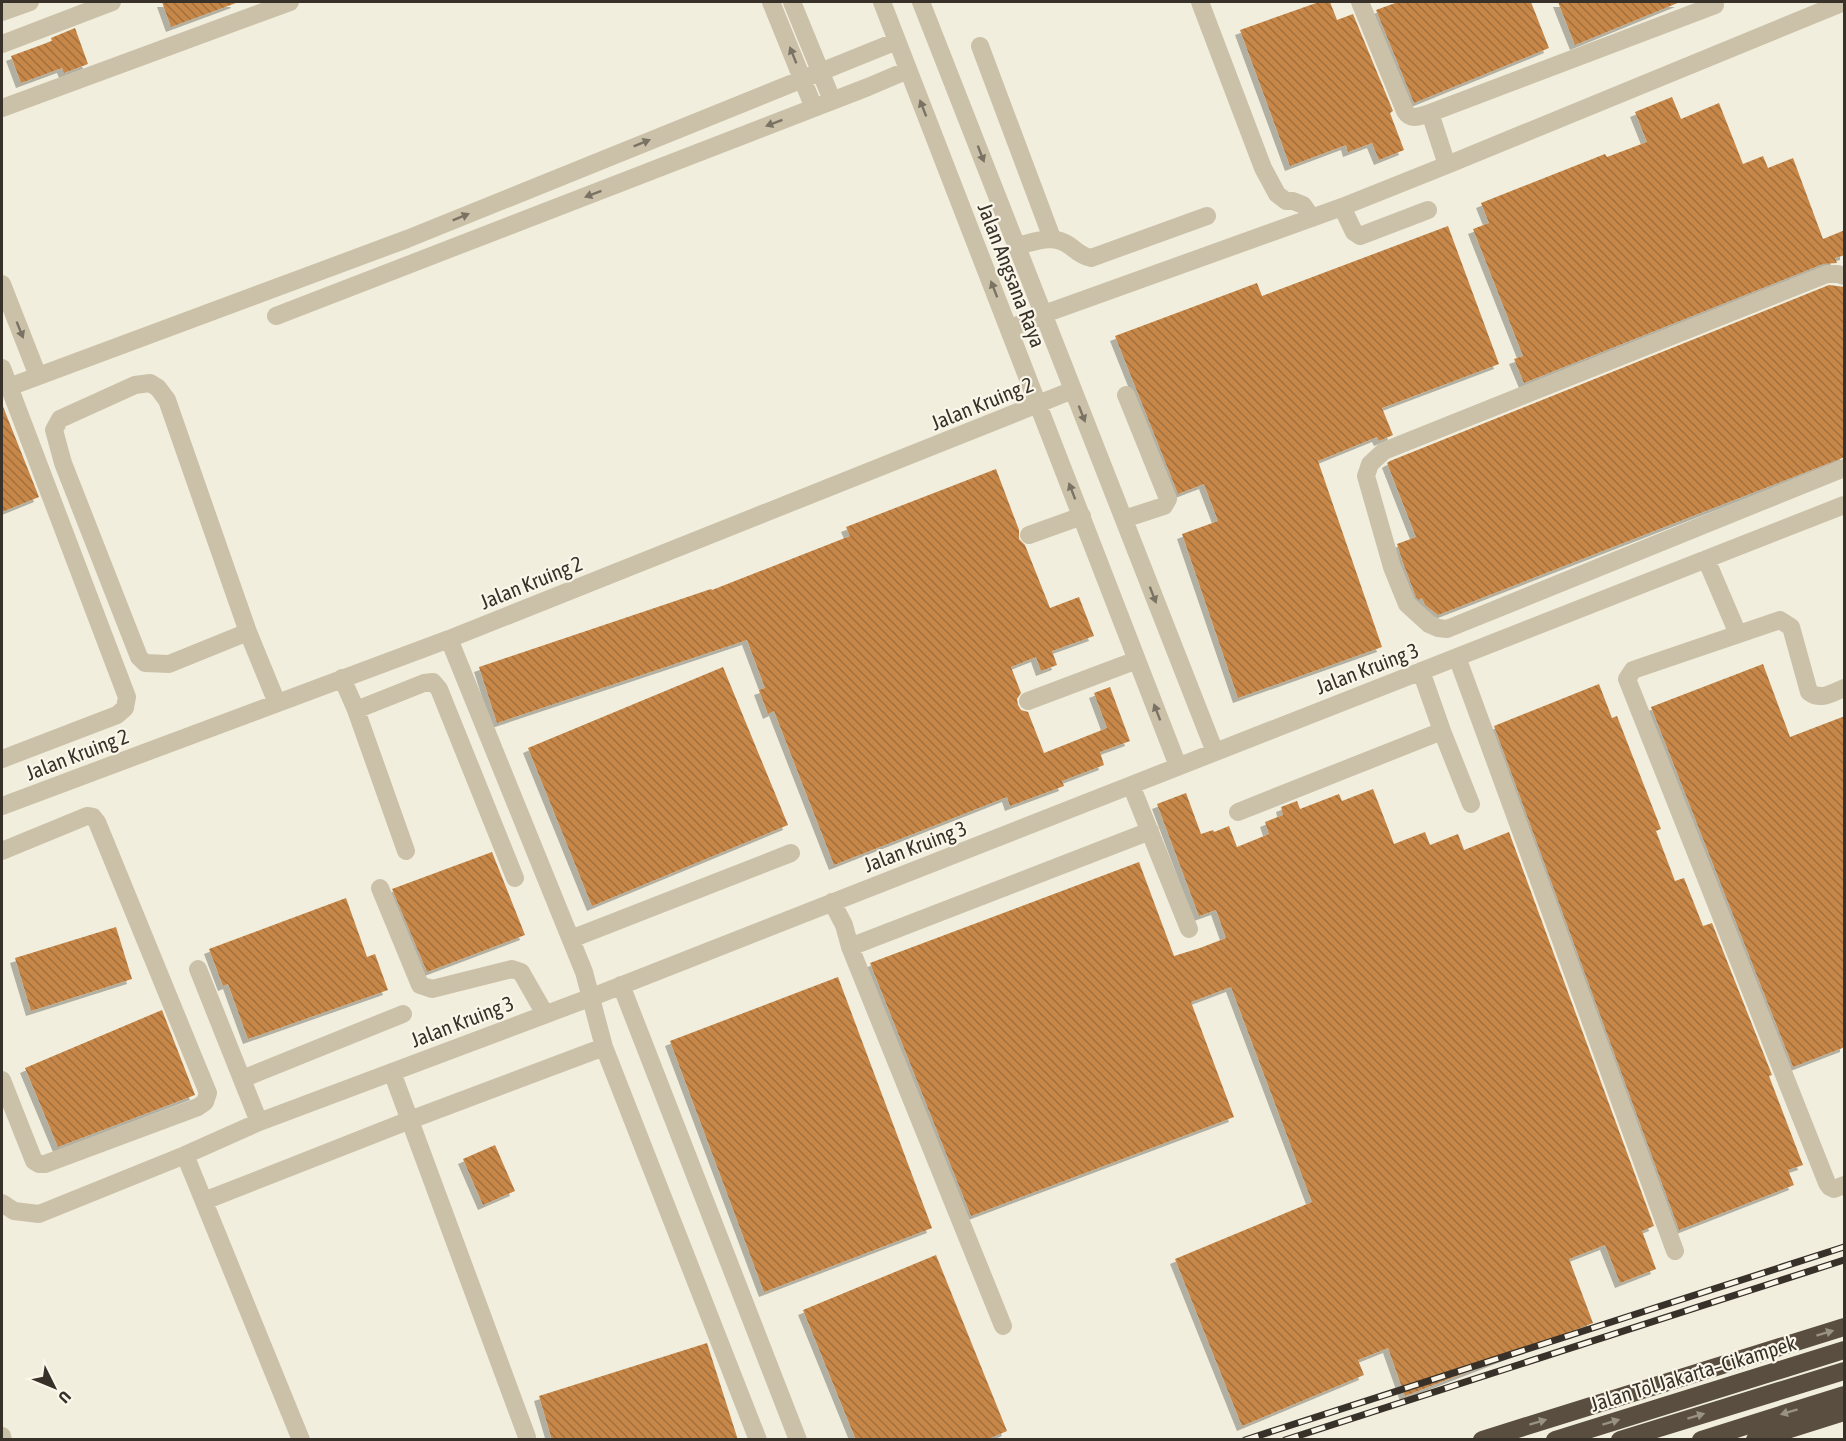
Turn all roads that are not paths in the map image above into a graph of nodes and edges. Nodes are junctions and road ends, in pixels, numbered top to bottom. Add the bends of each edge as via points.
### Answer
1 (30, 2) edge
2 (112, 2) edge
3 (290, 2) edge
4 (771, 2) edge
5 (792, 2) edge
6 (882, 2) edge
7 (921, 2) edge
8 (1200, 2) edge
9 (1360, 2) edge
10 (1845, 2) edge
11 (1715, 5) dead end
12 (2, 12) edge
13 (897, 40) junction
14 (2, 44) edge
15 (981, 46) dead end
16 (908, 69) junction
17 (821, 71) junction
18 (802, 79) junction
19 (832, 100) junction
20 (2, 108) edge
21 (814, 108) junction
22 (1430, 113) junction
23 (1447, 165) junction
24 (489, 205) junction
25 (1342, 207) junction
26 (1428, 210) dead end
27 (1207, 216) dead end
28 (1312, 218) junction
29 (499, 231) junction
30 (407, 238) junction
31 (1052, 238) junction
32 (1017, 246) junction
33 (417, 261) junction
34 (1845, 276) edge
35 (2, 284) edge
36 (1044, 314) junction
37 (276, 316) dead end
38 (1009, 329) junction
39 (2, 368) edge
40 (38, 376) junction
41 (9, 387) junction
42 (1073, 390) junction
43 (1126, 395) dead end
44 (1038, 404) junction
45 (1845, 468) edge
46 (1845, 505) edge
47 (1082, 516) junction
48 (1124, 519) junction
49 (1029, 535) dead end
50 (1706, 560) junction
51 (248, 632) junction
52 (1738, 634) junction
53 (449, 639) junction
54 (1457, 657) junction
55 (1137, 660) junction
56 (1421, 671) junction
57 (342, 678) junction
58 (1845, 688) edge
59 (1028, 701) dead end
60 (277, 703) junction
61 (356, 710) junction
62 (1442, 731) junction
63 (1215, 752) junction
64 (2, 759) edge
65 (1179, 766) junction
66 (1131, 785) junction
67 (1471, 804) dead end
68 (2, 806) edge
69 (1238, 812) dead end
70 (1150, 831) junction
71 (2, 851) edge
72 (406, 851) dead end
73 (792, 854) dead end
74 (515, 878) dead end
75 (380, 888) dead end
76 (832, 902) junction
77 (1190, 929) dead end
78 (571, 939) junction
79 (850, 947) junction
80 (198, 969) dead end
81 (621, 985) junction
82 (592, 997) junction
83 (403, 1014) dead end
84 (545, 1014) junction
85 (604, 1047) junction
86 (392, 1072) junction
87 (242, 1079) junction
88 (2, 1080) edge
89 (410, 1120) junction
90 (259, 1122) junction
91 (185, 1155) junction
92 (1845, 1185) edge
93 (204, 1201) junction
94 (2, 1204) edge
95 (1675, 1251) dead end
96 (1003, 1326) dead end
97 (1845, 1327) edge
98 (1845, 1350) edge
99 (1845, 1371) edge
100 (1845, 1395) edge
101 (1845, 1412) edge
102 (527, 1437) dead end
103 (301, 1440) edge
104 (758, 1440) edge
105 (798, 1440) edge
106 (1482, 1440) edge
107 (1555, 1440) edge
108 (1620, 1440) edge
109 (1701, 1440) edge
110 (1755, 1440) edge

1 - 12 street
2 - 14 street
3 - 20 street
18 -> 4 street
5 - 17 street
6 - 13 street, Jalan Angsana Raya
7 -> 32 street, Jalan Angsana Raya
8 - 28 street via 1263,168 1277,194 1303,205
9 - 22 street via 1408,116
10 - 23 street
11 - 22 street
13 - 16 street, Jalan Angsana Raya
13 - 17 street
15 - 31 street
16 - 19 street
38 -> 16 street, Jalan Angsana Raya
17 - 18 street
17 - 19 street
18 - 21 street
24 -> 18 street
19 - 21 street
21 -> 29 street
22 - 23 street
23 - 25 street
24 - 29 street
30 -> 24 street
25 - 26 street via 1360,236
25 - 28 street
27 - 31 street via 1091,258
28 - 36 street
29 - 33 street
30 - 33 street
30 - 40 street
31 - 32 street
32 - 36 street, Jalan Angsana Raya
33 - 37 street
34 - 45 street via 1827,274 1384,451 1370,464 1366,476 1407,604 1429,624 1448,629
35 -> 40 street
36 - 38 street
36 - 42 street, Jalan Angsana Raya
38 - 44 street, Jalan Angsana Raya
39 - 41 street
40 - 41 street
41 - 64 street via 128,698 117,715
42 - 44 street, Jalan Kruing 2
42 -> 48 street, Jalan Angsana Raya
43 - 48 street via 1168,499 1164,506
47 -> 44 street, Jalan Angsana Raya
44 - 53 street, Jalan Kruing 2
46 - 50 street, Jalan Kruing 3
47 - 49 street
47 - 55 street, Jalan Angsana Raya
48 -> 63 street, Jalan Angsana Raya
50 - 52 street
50 - 54 street, Jalan Kruing 3
51 - 51 street via 167,399 158,388 150,383 135,385 60,419 54,430 63,463 144,663 168,664
51 - 60 street
52 - 58 street via 1780,620 1786,623 1791,627 1809,692 1822,697
52 - 92 street via 1633,670 1627,680 1827,1182 1834,1189
53 - 57 street, Jalan Kruing 2
53 - 78 street
54 - 56 street, Jalan Kruing 3
54 - 95 street
55 - 59 street
65 -> 55 street, Jalan Angsana Raya
56 - 62 street
56 - 63 street, Jalan Kruing 3
57 - 60 street, Jalan Kruing 2
57 - 61 street
60 - 68 street, Jalan Kruing 2
61 - 72 street
61 - 74 street via 433,682
62 - 67 street
62 - 69 street
63 - 65 street, Jalan Kruing 3
65 - 66 street, Jalan Kruing 3
66 - 70 street
66 - 76 street, Jalan Kruing 3
70 - 77 street
70 - 79 street
71 - 88 street via 87,816 98,822 208,1093 198,1107 39,1164 34,1161
73 - 78 street
75 - 84 street via 420,985 432,989 519,970
76 - 79 street
76 - 81 street, Jalan Kruing 3
78 - 82 street
79 - 96 street
80 - 87 street
81 - 82 street, Jalan Kruing 3
81 - 105 street
82 - 84 street, Jalan Kruing 3
82 - 85 street
83 - 87 street
84 - 86 street, Jalan Kruing 3
85 - 89 street
85 - 104 street
86 - 89 street
86 - 90 street, Jalan Kruing 3
87 - 90 street
89 - 93 street
89 - 102 street
90 - 91 street, Jalan Kruing 3
91 - 93 street
91 - 94 street, Jalan Kruing 3 via 39,1214 14,1211
93 - 103 street
106 -> 97 highway
107 -> 98 highway, Jalan Tol Jakarta–Cikampek
108 -> 99 highway
100 -> 109 highway
101 - 110 highway

